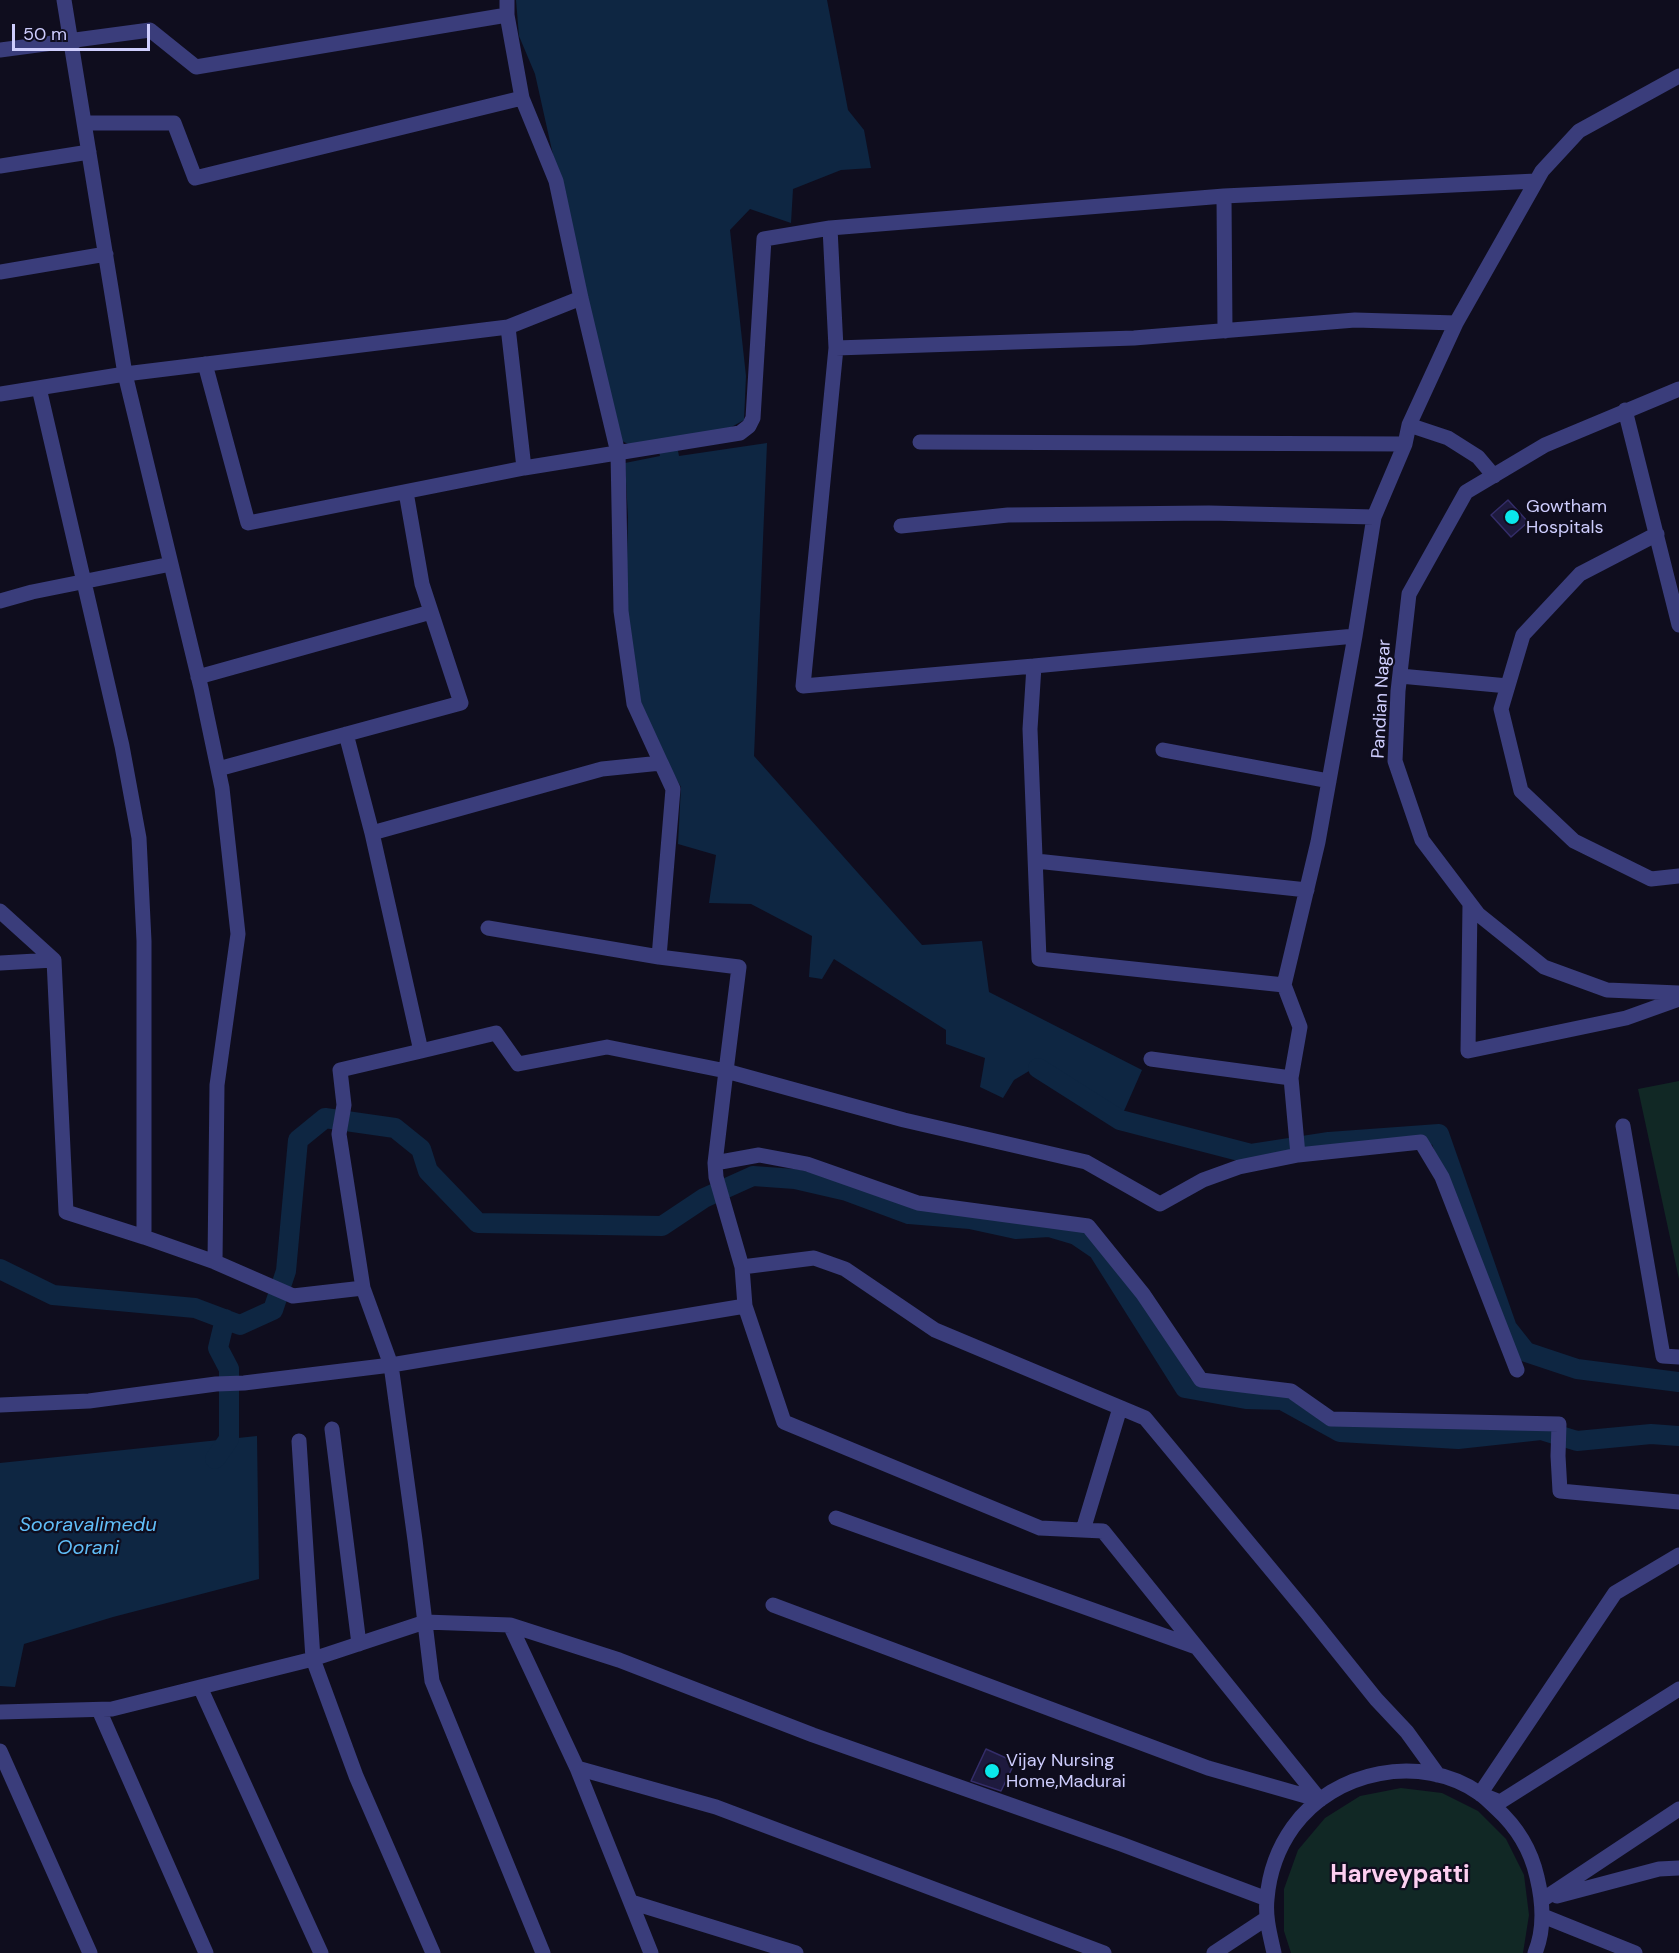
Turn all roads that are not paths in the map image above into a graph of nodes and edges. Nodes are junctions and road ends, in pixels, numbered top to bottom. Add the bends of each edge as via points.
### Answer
1 (64, 0) edge
2 (507, 8) edge
3 (70, 39) junction
4 (0, 50) edge
5 (1679, 76) edge
6 (522, 98) junction
7 (84, 123) junction
8 (89, 152) junction
9 (0, 166) edge
10 (1536, 181) junction
11 (1224, 196) junction
12 (830, 228) junction
13 (106, 254) junction
14 (0, 272) edge
15 (580, 298) junction
16 (1456, 323) junction
17 (508, 327) junction
18 (1225, 331) junction
19 (836, 348) junction
20 (205, 364) junction
21 (125, 374) junction
22 (39, 388) junction
23 (1679, 389) edge
24 (0, 394) edge
25 (1625, 410) junction
26 (1409, 425) junction
27 (920, 442) dead end
28 (1405, 444) junction
29 (622, 453) junction
30 (524, 468) junction
31 (1494, 476) junction
32 (406, 492) junction
33 (1374, 517) junction
34 (901, 526) dead end
35 (1657, 534) junction
36 (171, 564) junction
37 (85, 581) junction
38 (0, 601) edge
39 (431, 612) junction
40 (1679, 625) edge
41 (1355, 636) junction
42 (1034, 666) junction
43 (1400, 676) junction
44 (198, 677) junction
45 (1508, 686) junction
46 (346, 734) junction
47 (1163, 750) dead end
48 (661, 763) junction
49 (218, 769) junction
50 (1329, 781) junction
51 (372, 832) junction
52 (1035, 861) junction
53 (1679, 876) edge
54 (1307, 890) junction
55 (1470, 904) junction
56 (0, 911) edge
57 (488, 928) dead end
58 (658, 957) junction
59 (54, 960) junction
60 (0, 963) edge
61 (1284, 985) junction
62 (1679, 993) edge
63 (1679, 999) edge
64 (421, 1051) junction
65 (1151, 1059) dead end
66 (726, 1071) junction
67 (1290, 1078) junction
68 (1623, 1126) dead end
69 (1297, 1149) junction
70 (716, 1170) junction
71 (144, 1237) junction
72 (215, 1262) junction
73 (742, 1267) junction
74 (363, 1288) junction
75 (745, 1306) junction
76 (1679, 1357) edge
77 (391, 1365) junction
78 (1517, 1370) dead end
79 (0, 1405) edge
80 (1120, 1408) junction
81 (332, 1429) dead end
82 (299, 1441) dead end
83 (1679, 1502) edge
84 (836, 1518) dead end
85 (1083, 1530) junction
86 (1679, 1555) edge
87 (773, 1605) dead end
88 (425, 1622) junction
89 (510, 1625) junction
90 (359, 1644) junction
91 (1196, 1647) junction
92 (313, 1659) junction
93 (200, 1687) junction
94 (1679, 1689) edge
95 (99, 1710) junction
96 (0, 1712) edge
97 (0, 1751) edge
98 (577, 1768) junction
99 (1438, 1775) junction
100 (1480, 1794) junction
101 (1320, 1800) junction
102 (1679, 1809) edge
103 (1679, 1868) edge
104 (1267, 1899) junction
105 (631, 1902) junction
106 (1542, 1908) junction
107 (1266, 1918) junction
108 (90, 1953) edge
109 (206, 1953) edge
110 (321, 1953) edge
111 (433, 1953) edge
112 (543, 1953) edge
113 (651, 1953) edge
114 (796, 1953) edge
115 (1104, 1953) edge
116 (1214, 1953) edge
117 (1274, 1953) edge
118 (1535, 1953) edge
119 (1635, 1953) edge

1 - 3 street
2 - 3 street via 196,66 150,30
2 - 6 street
3 - 4 street
3 - 7 street
5 - 10 street via 1579,131
6 - 7 street via 195,178 174,123
6 - 15 street via 556,181
7 - 8 street
8 - 9 street
8 - 13 street
10 - 11 street
10 - 16 street
11 - 12 street
11 - 18 street
12 - 19 street
12 - 29 street via 764,239 753,418 749,426 741,433
13 - 14 street
13 - 21 street
15 - 17 street
15 - 29 street
16 - 18 street via 1355,320
16 - 26 street
17 - 20 street
17 - 30 street
18 - 19 street via 1134,338
19 - 42 street via 803,686
20 - 21 street
20 - 32 street via 248,523
21 - 22 street
21 - 36 street
22 - 24 street
22 - 37 street
23 - 25 street, Pandian Nagar
25 - 31 street, Pandian Nagar via 1545,444
25 - 35 street
26 - 28 street
26 - 31 street via 1448,438 1478,457
27 - 28 street
28 - 33 street
29 - 30 street
29 - 48 street via 621,611 634,704
30 - 32 street
31 - 43 street, Pandian Nagar via 1466,492 1409,594
32 - 39 street via 422,584
33 - 34 street via 1209,513 1008,515
33 - 41 street
35 - 40 street
35 - 45 street via 1580,574 1523,635
36 - 37 street
36 - 44 street
37 - 38 street
37 - 71 street via 139,838 144,941
39 - 44 street
39 - 46 street via 461,703
41 - 42 street
41 - 50 street
42 - 52 street via 1030,729
43 - 45 street
43 - 55 street, Pandian Nagar via 1395,760 1422,840
44 - 49 street
45 - 53 street via 1501,709 1521,791 1574,841 1651,879
46 - 49 street
46 - 51 street
47 - 50 street
48 - 51 street via 602,769
48 - 58 street via 673,789
49 - 72 street via 238,934 217,1085
50 - 54 street
51 - 64 street
52 - 54 street
52 - 61 street via 1039,959
54 - 61 street
55 - 62 street, Pandian Nagar via 1544,967 1607,990
55 - 63 street via 1468,1051 1626,1018
56 - 59 street
57 - 58 street
58 - 66 street via 739,967
59 - 60 street
59 - 71 street via 66,1212
61 - 67 street via 1300,1027
64 - 66 street via 496,1033 518,1064 607,1047
64 - 74 street via 340,1070 344,1105 339,1134
65 - 67 street
66 - 69 street via 904,1120 1086,1162 1160,1204 1203,1180
66 - 70 street
67 - 69 street
68 - 76 street via 1663,1356
69 - 78 street via 1421,1142 1442,1178
70 - 73 street
70 - 83 street via 759,1155 807,1164 918,1203 1088,1226 1143,1294 1201,1380 1291,1391 1331,1419 1559,1424 1560,1491
71 - 72 street
72 - 74 street via 293,1296
73 - 75 street
73 - 80 street via 814,1258 845,1269 935,1330
74 - 77 street
75 - 77 street
75 - 85 street via 784,1422 1040,1527
77 - 79 street via 90,1401
77 - 88 street
80 - 85 street
80 - 99 street via 1145,1418 1407,1732
81 - 90 street
82 - 92 street
84 - 91 street
85 - 91 street via 1103,1531
86 - 100 street via 1615,1593
87 - 101 street via 1208,1768
88 - 89 street
88 - 90 street
88 - 112 street via 432,1681
89 - 98 street
89 - 104 street via 620,1660 813,1735
90 - 92 street
91 - 101 street
92 - 93 street
92 - 111 street via 356,1776
93 - 95 street
93 - 110 street
94 - 100 street via 1500,1802
95 - 96 street
95 - 109 street
97 - 108 street
98 - 105 street
98 - 115 street via 716,1807
99 - 100 street
99 - 101 street via 1407,1771 1376,1774 1346,1784
100 - 106 street via 1512,1822 1533,1859
101 - 104 street via 1288,1836 1275,1861
102 - 106 street
103 - 106 street via 1659,1869
104 - 107 street
105 - 113 street
105 - 114 street
106 - 118 street
106 - 119 street
107 - 116 street
107 - 117 street

